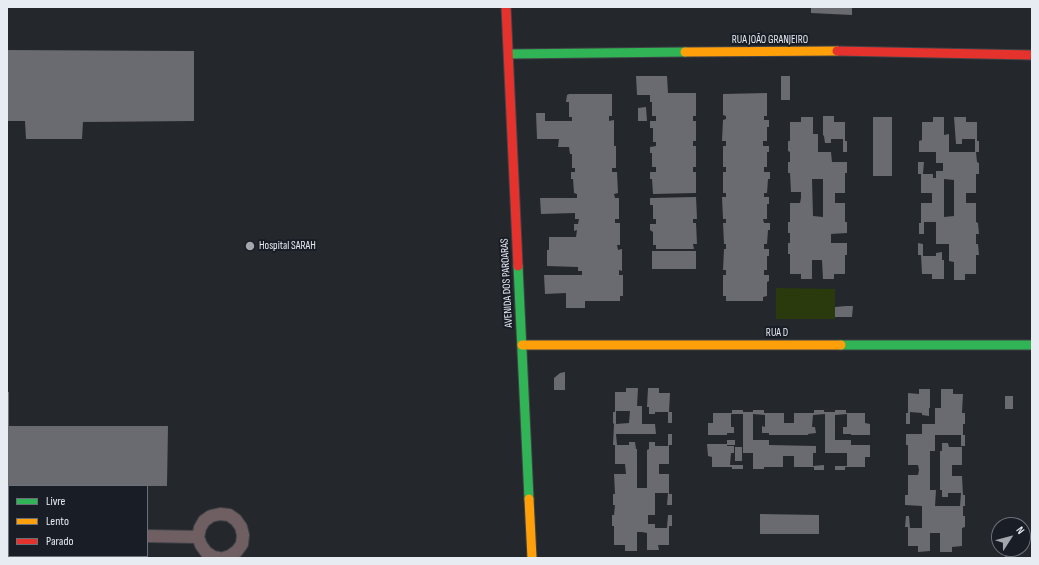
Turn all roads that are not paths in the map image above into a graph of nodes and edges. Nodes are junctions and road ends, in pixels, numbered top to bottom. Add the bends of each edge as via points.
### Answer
1 (506, 7) edge
2 (508, 54) junction
3 (1032, 55) edge
4 (522, 345) junction
5 (1032, 345) edge
6 (148, 536) edge
7 (198, 537) junction
8 (218, 558) edge
9 (224, 558) edge
10 (532, 558) edge

1 - 2 street, AVENIDA DOS PAROARAS
2 - 3 street, RUA JOÃO GRANJEIRO via 858,51
2 - 4 street, AVENIDA DOS PAROARAS
4 - 5 street, RUA D
4 - 10 street, AVENIDA DOS PAROARAS
6 - 7 lane
7 - 8 lane via 206,552
7 - 9 lane via 204,521 211,516 229,515 236,520 243,535 242,544 237,551

